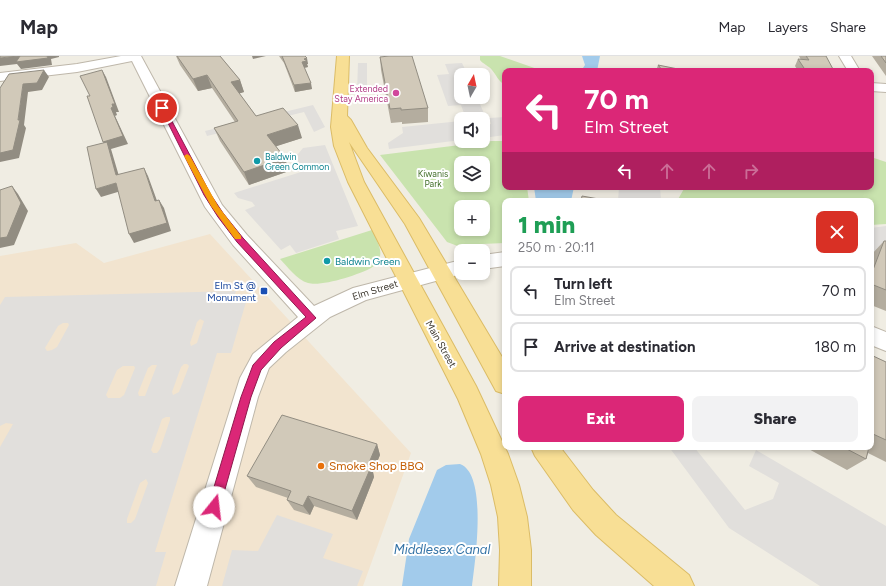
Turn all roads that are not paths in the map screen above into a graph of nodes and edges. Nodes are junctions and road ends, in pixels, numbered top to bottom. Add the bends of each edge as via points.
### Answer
1 (135, 56) edge
2 (343, 56) edge
3 (845, 56) edge
4 (852, 68) edge
5 (0, 77) edge
6 (874, 87) edge
7 (886, 88) edge
8 (340, 110) junction
9 (502, 259) edge
10 (490, 261) edge
11 (451, 269) edge
12 (406, 280) junction
13 (312, 318) junction
14 (874, 336) edge
15 (886, 342) edge
16 (502, 378) edge
17 (546, 450) edge
18 (191, 586) edge
19 (515, 586) edge
20 (678, 586) edge

1 - 5 street via 77,68
1 - 13 street via 214,206 240,240
2 - 8 main road, Main Street
3 - 4 street
6 - 7 street
8 - 11 main road via 360,148 413,222
8 - 12 main road, Main Street via 340,135 348,163
9 - 10 street
11 - 12 street, Elm Street
11 - 16 main road
12 - 13 street, Elm Street via 343,300
12 - 19 main road, Main Street via 468,394 495,451 504,478 512,519 516,560
13 - 18 street, Elm Street via 266,356 252,378
14 - 15 street
17 - 20 main road via 583,500 606,525

